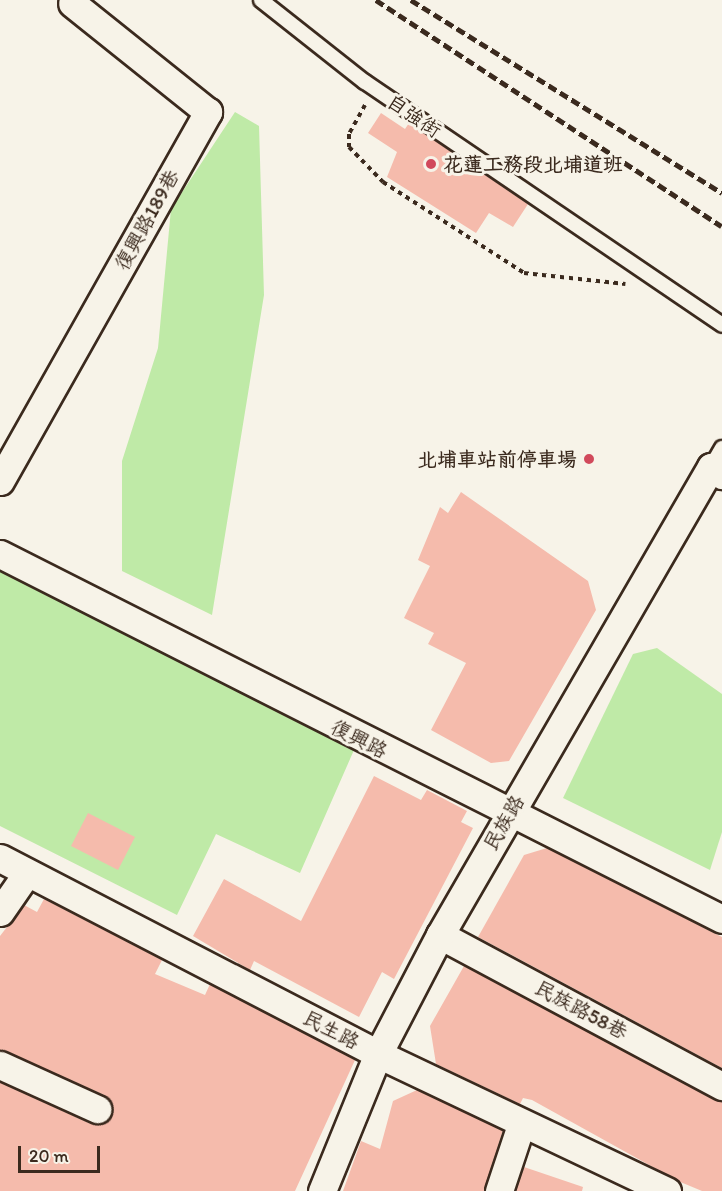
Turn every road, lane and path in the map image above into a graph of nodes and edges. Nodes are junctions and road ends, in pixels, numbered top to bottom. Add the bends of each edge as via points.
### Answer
1 (261, 0) edge
2 (72, 3) dead end
3 (374, 89) junction
4 (669, 289) junction
5 (722, 325) edge
6 (718, 463) edge
7 (0, 481) edge
8 (0, 554) edge
9 (508, 815) junction
10 (0, 858) edge
11 (27, 873) junction
12 (0, 912) edge
13 (722, 919) edge
14 (440, 935) junction
15 (378, 1054) junction
16 (0, 1065) edge
17 (722, 1086) edge
18 (97, 1109) dead end
19 (521, 1125) junction
20 (322, 1191) edge
21 (499, 1191) edge
22 (666, 1191) edge

1 - 3 lane, 自強街
2 - 7 street, 復興路189巷 via 208,112
3 - 4 lane, 自強街
3 - 4 path via 349,134 349,147 383,182 524,273
4 - 5 lane, 自強街
6 - 9 street, 民族路
8 - 9 street, 復興路
9 - 13 street, 復興路
9 - 14 street, 民族路
10 - 11 street, 民生路
11 - 12 street
11 - 15 street, 民生路
14 - 15 street, 民族路
14 - 17 street, 民族路58巷
15 - 19 street, 民生路
15 - 20 street, 民族路
16 - 18 street
19 - 21 street
19 - 22 street, 民生路

